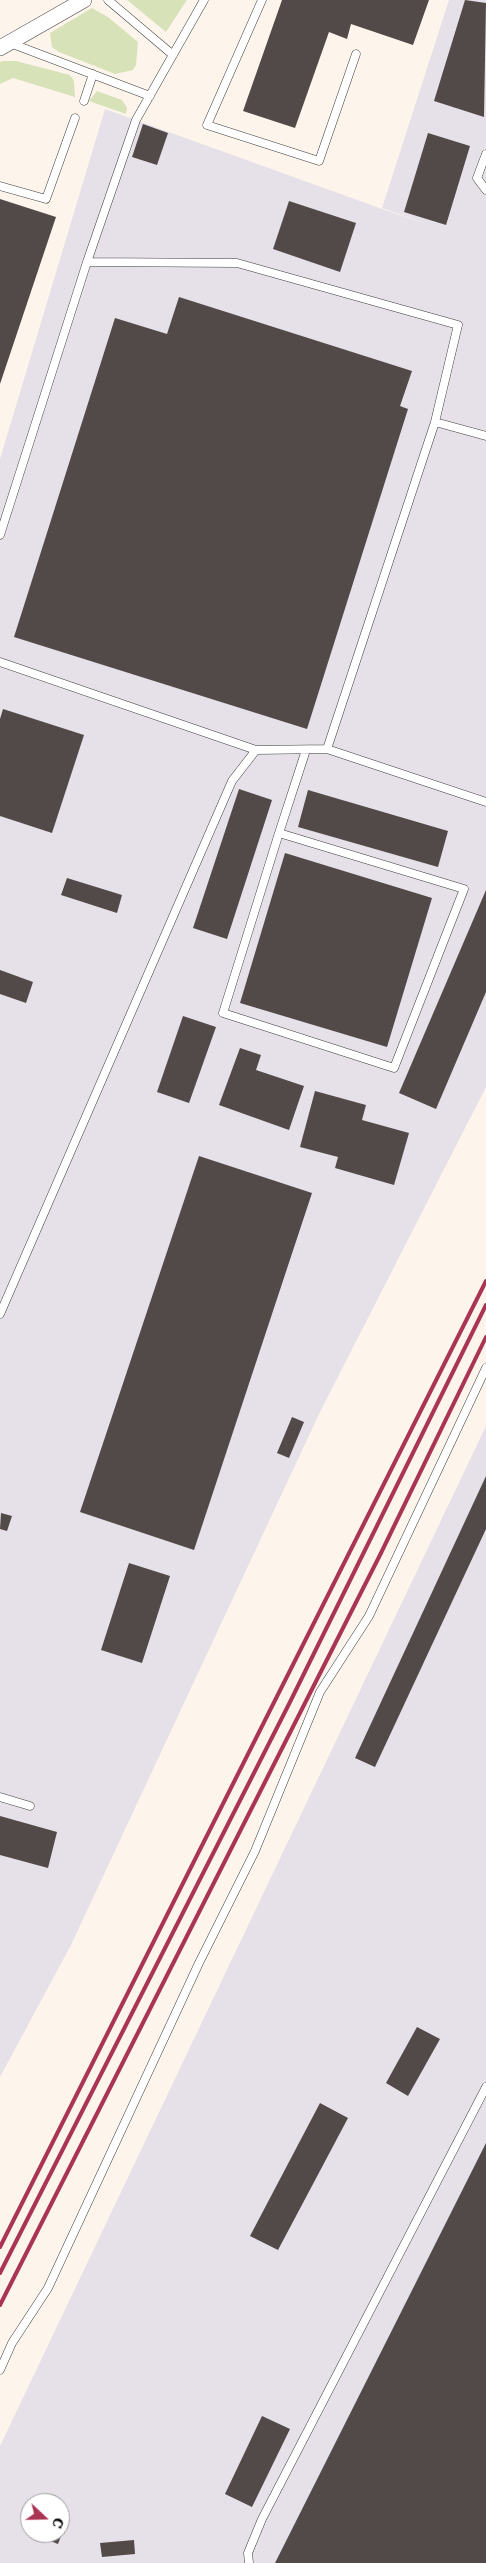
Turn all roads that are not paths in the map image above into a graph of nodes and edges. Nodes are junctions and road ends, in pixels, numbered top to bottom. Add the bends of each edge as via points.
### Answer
1 (84, 0) edge
2 (108, 0) edge
3 (204, 0) edge
4 (262, 0) edge
5 (5, 46) edge
6 (356, 54) dead end
7 (173, 55) junction
8 (93, 74) junction
9 (150, 96) junction
10 (84, 101) dead end
11 (75, 118) dead end
12 (486, 154) edge
13 (0, 186) edge
14 (486, 190) edge
15 (86, 262) junction
16 (435, 422) junction
17 (486, 436) edge
18 (0, 535) edge
19 (0, 662) edge
20 (327, 749) junction
21 (256, 750) junction
22 (306, 750) junction
23 (486, 802) edge
24 (279, 833) junction
25 (0, 1314) edge
26 (486, 1368) edge
27 (0, 1797) edge
28 (30, 1806) dead end
29 (486, 2088) edge
30 (12, 2343) junction
31 (0, 2357) edge
32 (0, 2370) edge
33 (249, 2563) edge

1 - 5 street
2 - 7 lane
3 - 7 lane
4 - 6 lane via 207,124 319,161
5 - 8 lane
7 - 9 lane
8 - 9 lane
8 - 10 lane
9 - 15 lane via 136,120
11 - 13 lane via 46,199
12 - 14 lane via 477,178
15 - 16 lane via 237,263 458,326
15 - 18 lane
16 - 17 lane
16 - 20 lane
19 - 21 lane
20 - 22 lane
20 - 23 lane
21 - 22 lane
21 - 25 lane via 232,781
22 - 24 lane
24 - 24 lane via 223,1013 394,1068 464,889
26 - 30 lane via 369,1616 320,1692 255,1851 199,1963 48,2288
27 - 28 lane
29 - 33 lane via 262,2519 248,2553
30 - 31 lane
30 - 32 lane

